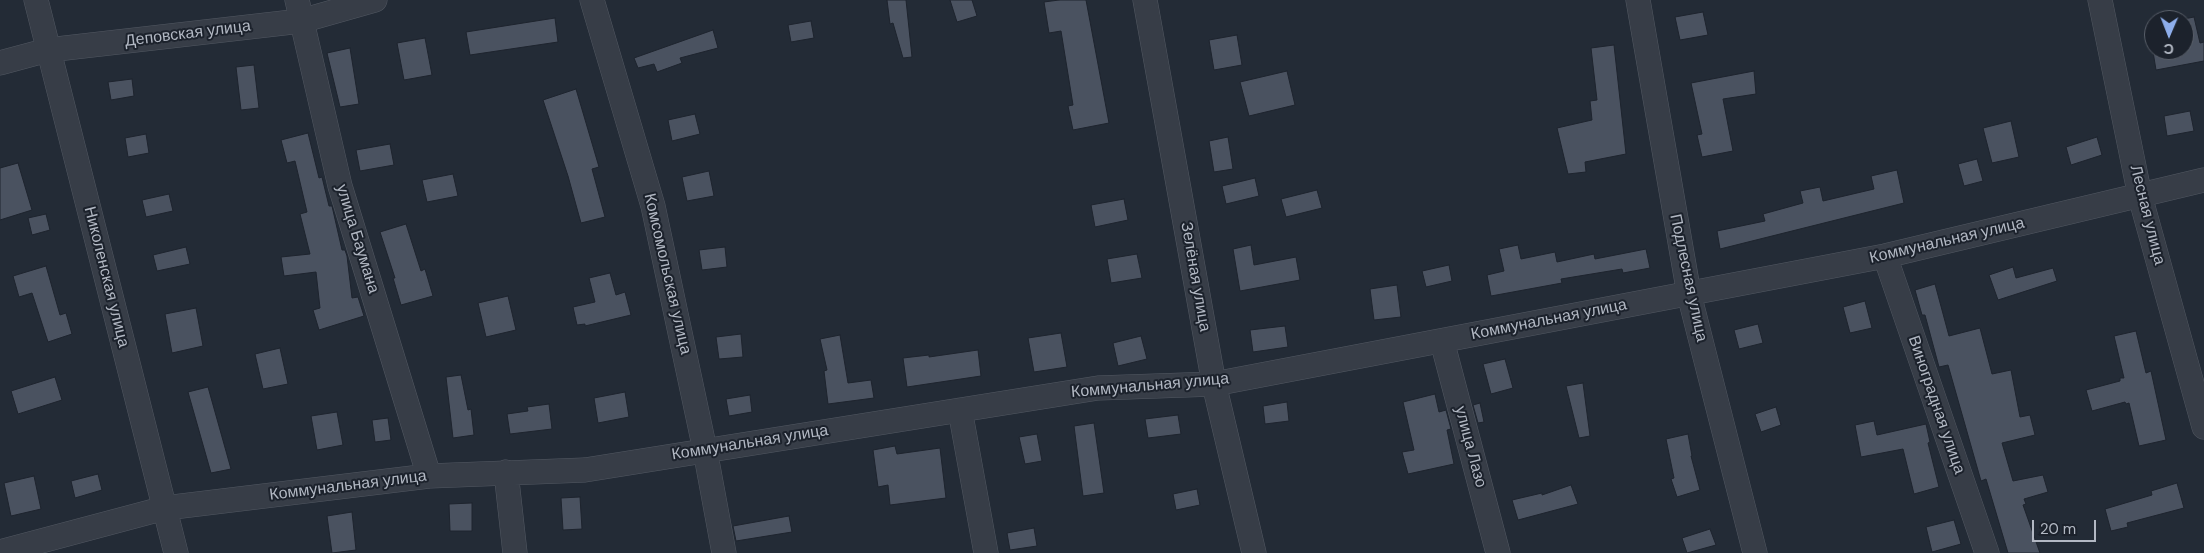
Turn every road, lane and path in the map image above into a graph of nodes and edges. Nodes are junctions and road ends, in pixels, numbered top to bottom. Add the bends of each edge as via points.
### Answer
1 (36, 0) edge
2 (375, 0) edge
3 (592, 0) edge
4 (1145, 0) edge
5 (1638, 0) edge
6 (2100, 0) edge
7 (299, 10) edge
8 (48, 50) junction
9 (0, 63) edge
10 (2204, 180) edge
11 (2140, 196) junction
12 (1885, 256) junction
13 (1689, 294) junction
14 (1442, 340) junction
15 (1214, 384) junction
16 (960, 410) junction
17 (2204, 427) edge
18 (705, 450) junction
19 (506, 472) junction
20 (429, 476) junction
21 (165, 508) junction
22 (0, 552) edge
23 (176, 553) edge
24 (515, 553) edge
25 (724, 553) edge
26 (986, 553) edge
27 (1254, 553) edge
28 (1498, 553) edge
29 (1755, 553) edge
30 (1987, 553) edge

1 - 8 street, Николенская улица
2 - 7 street, Деповская улица
3 - 18 street, Комсомольская улица via 654,206
4 - 15 street, Зелёная улица
5 - 13 street, Подлесная улица
6 - 11 street, Лесная улица
7 - 8 street, Деповская улица
7 - 20 street, улица Баумана via 340,186
8 - 9 street, Деповская улица
8 - 21 street, Николенская улица
10 - 11 street, Коммунальная улица
11 - 12 street, Коммунальная улица
11 - 17 street, Лесная улица
12 - 13 street, Коммунальная улица
12 - 30 street, Виноградная улица
13 - 14 street, Коммунальная улица
13 - 29 street, Подлесная улица
14 - 15 street, Коммунальная улица
14 - 28 street, улица Лазо
15 - 16 street, Коммунальная улица via 1098,388
15 - 27 street, Зелёная улица
16 - 18 street, Коммунальная улица
16 - 26 street
18 - 19 street, Коммунальная улица via 586,470
18 - 25 street, Комсомольская улица
19 - 20 street, Коммунальная улица
19 - 24 street
20 - 21 street, Коммунальная улица
21 - 22 street, Коммунальная улица
21 - 23 street, Николенская улица

